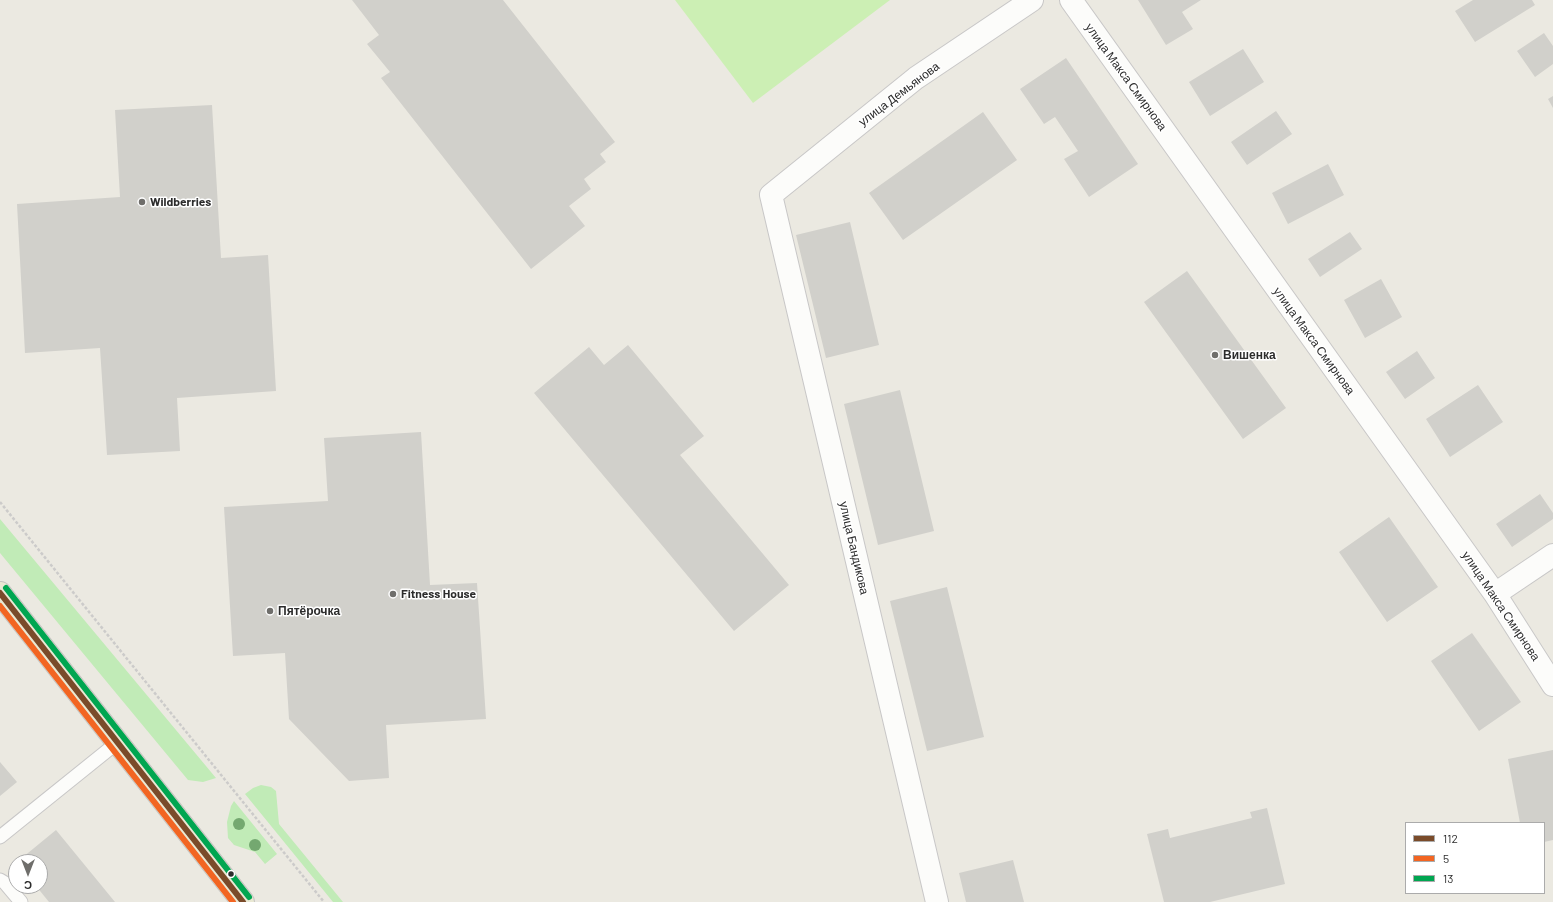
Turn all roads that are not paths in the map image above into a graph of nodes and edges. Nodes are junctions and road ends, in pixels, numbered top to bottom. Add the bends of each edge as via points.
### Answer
1 (1032, 0) edge
2 (1071, 0) edge
3 (771, 195) joint
4 (1553, 555) edge
5 (0, 593) edge
6 (1495, 594) junction
7 (1553, 685) edge
8 (118, 742) junction
9 (0, 837) edge
10 (0, 880) edge
11 (21, 902) edge
12 (243, 902) edge
13 (937, 902) edge

1 - 3 street, улица Демьянова via 916,78
2 - 6 street, улица Макса Смирнова
3 - 13 street, улица Бандикова
4 - 6 street
5 - 8 main road
6 - 7 street, улица Макса Смирнова
8 - 9 lane
8 - 12 main road
10 - 11 lane

